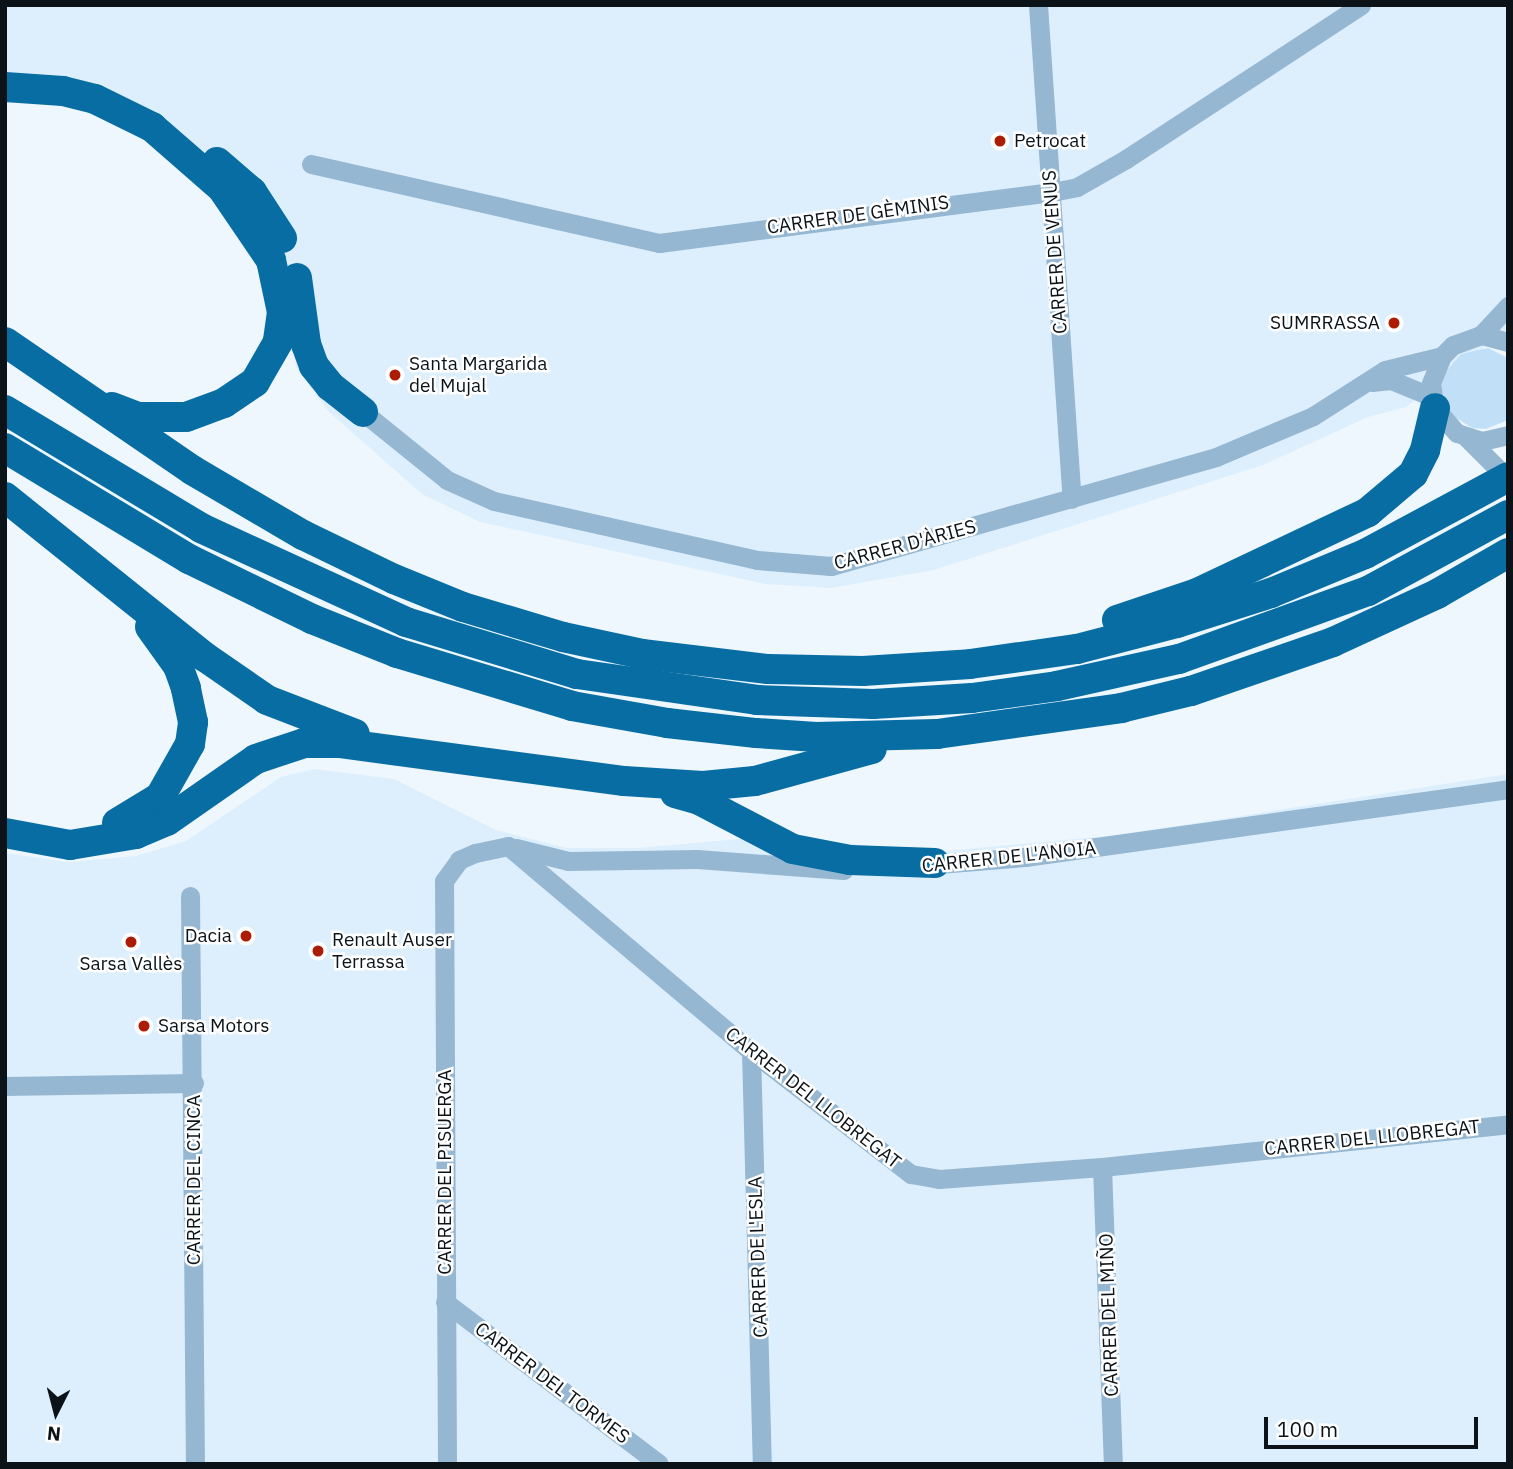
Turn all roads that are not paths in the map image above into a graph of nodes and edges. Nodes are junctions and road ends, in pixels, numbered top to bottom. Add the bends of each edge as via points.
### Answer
1 (1038, 5) edge
2 (1361, 5) edge
3 (5, 87) edge
4 (152, 127) junction
5 (311, 164) dead end
6 (1052, 192) junction
7 (1508, 306) edge
8 (1481, 335) junction
9 (5, 342) edge
10 (1508, 342) edge
11 (1442, 356) junction
12 (1372, 382) junction
13 (77, 390) junction
14 (1433, 403) junction
15 (5, 410) edge
16 (363, 412) joint
17 (1508, 435) edge
18 (1466, 438) junction
19 (5, 448) edge
20 (1504, 474) edge
21 (5, 497) edge
22 (1072, 499) junction
23 (1508, 515) edge
24 (1508, 553) edge
25 (111, 582) junction
26 (726, 665) junction
27 (937, 734) junction
28 (447, 757) junction
29 (624, 781) junction
30 (1508, 789) edge
31 (5, 818) edge
32 (5, 833) edge
33 (508, 846) junction
34 (935, 863) junction
35 (190, 896) dead end
36 (751, 1051) junction
37 (194, 1083) junction
38 (5, 1086) edge
39 (1508, 1124) edge
40 (1102, 1167) junction
41 (445, 1302) junction
42 (195, 1464) edge
43 (447, 1464) edge
44 (659, 1464) edge
45 (762, 1464) edge
46 (1113, 1464) edge

1 - 6 street, CARRER DE VENUS
2 - 6 street, CARRER DE GÈMINIS via 1126,159 1077,187
3 - 4 highway via 84,96
4 - 13 highway via 222,188 260,240 279,286 278,342 268,365 240,394 186,417 138,417
4 - 16 highway via 230,170 252,192 279,233 295,269 306,344 314,366 330,386
5 - 6 street, CARRER DE GÈMINIS via 659,243
6 - 22 street, CARRER DE VENUS
7 - 8 street
8 - 10 street
8 - 11 street, CARRER D'ÀRIES via 1466,338
9 - 13 highway
11 - 12 street, CARRER D'ÀRIES via 1385,370
11 - 14 street via 1434,369
12 - 14 street via 1391,380
12 - 22 street, CARRER D'ÀRIES via 1243,447
13 - 26 highway via 110,417 237,497 394,579 463,607 563,636
14 - 18 street via 1448,427
14 - 26 highway via 1425,450 1413,474 1368,512 1197,593 1103,625 961,656
15 - 23 highway via 201,528 406,621 577,674 757,700 873,704 972,698 1154,665 1332,606 1419,566
16 - 22 street, CARRER D'ÀRIES via 447,480 494,501 757,561 831,566
17 - 18 street via 1482,441
18 - 20 street
19 - 27 highway via 189,559 312,619 480,682 667,723 816,737
20 - 26 highway via 1365,554 1271,593 1076,649 970,664 863,671
21 - 25 highway
24 - 27 highway via 1386,620 1191,691 1029,724
25 - 28 highway via 267,700 344,731
25 - 31 highway via 178,666 193,722 187,756 160,797 128,819 73,829
27 - 29 highway via 731,786
28 - 29 highway
28 - 32 highway via 304,743 256,758 167,821 136,834 70,845
29 - 34 highway via 699,800 793,849 850,860
30 - 34 street, CARRER DE L'ANOIA via 1025,857
33 - 34 street, CARRER DE L'ANOIA via 568,861 697,859 878,870
33 - 36 street, CARRER DEL LLOBREGAT
33 - 41 street, CARRER DEL PISUERGA via 459,860 444,881
35 - 37 street, CARRER DEL CINCA
36 - 40 street, CARRER DEL LLOBREGAT via 911,1174 940,1180
36 - 45 street, CARRER DE L'ESLA
37 - 38 street
37 - 42 street, CARRER DEL CINCA
39 - 40 street, CARRER DEL LLOBREGAT
40 - 46 street, CARRER DEL MIÑO
41 - 43 street, CARRER DEL PISUERGA
41 - 44 street, CARRER DEL TORMES

